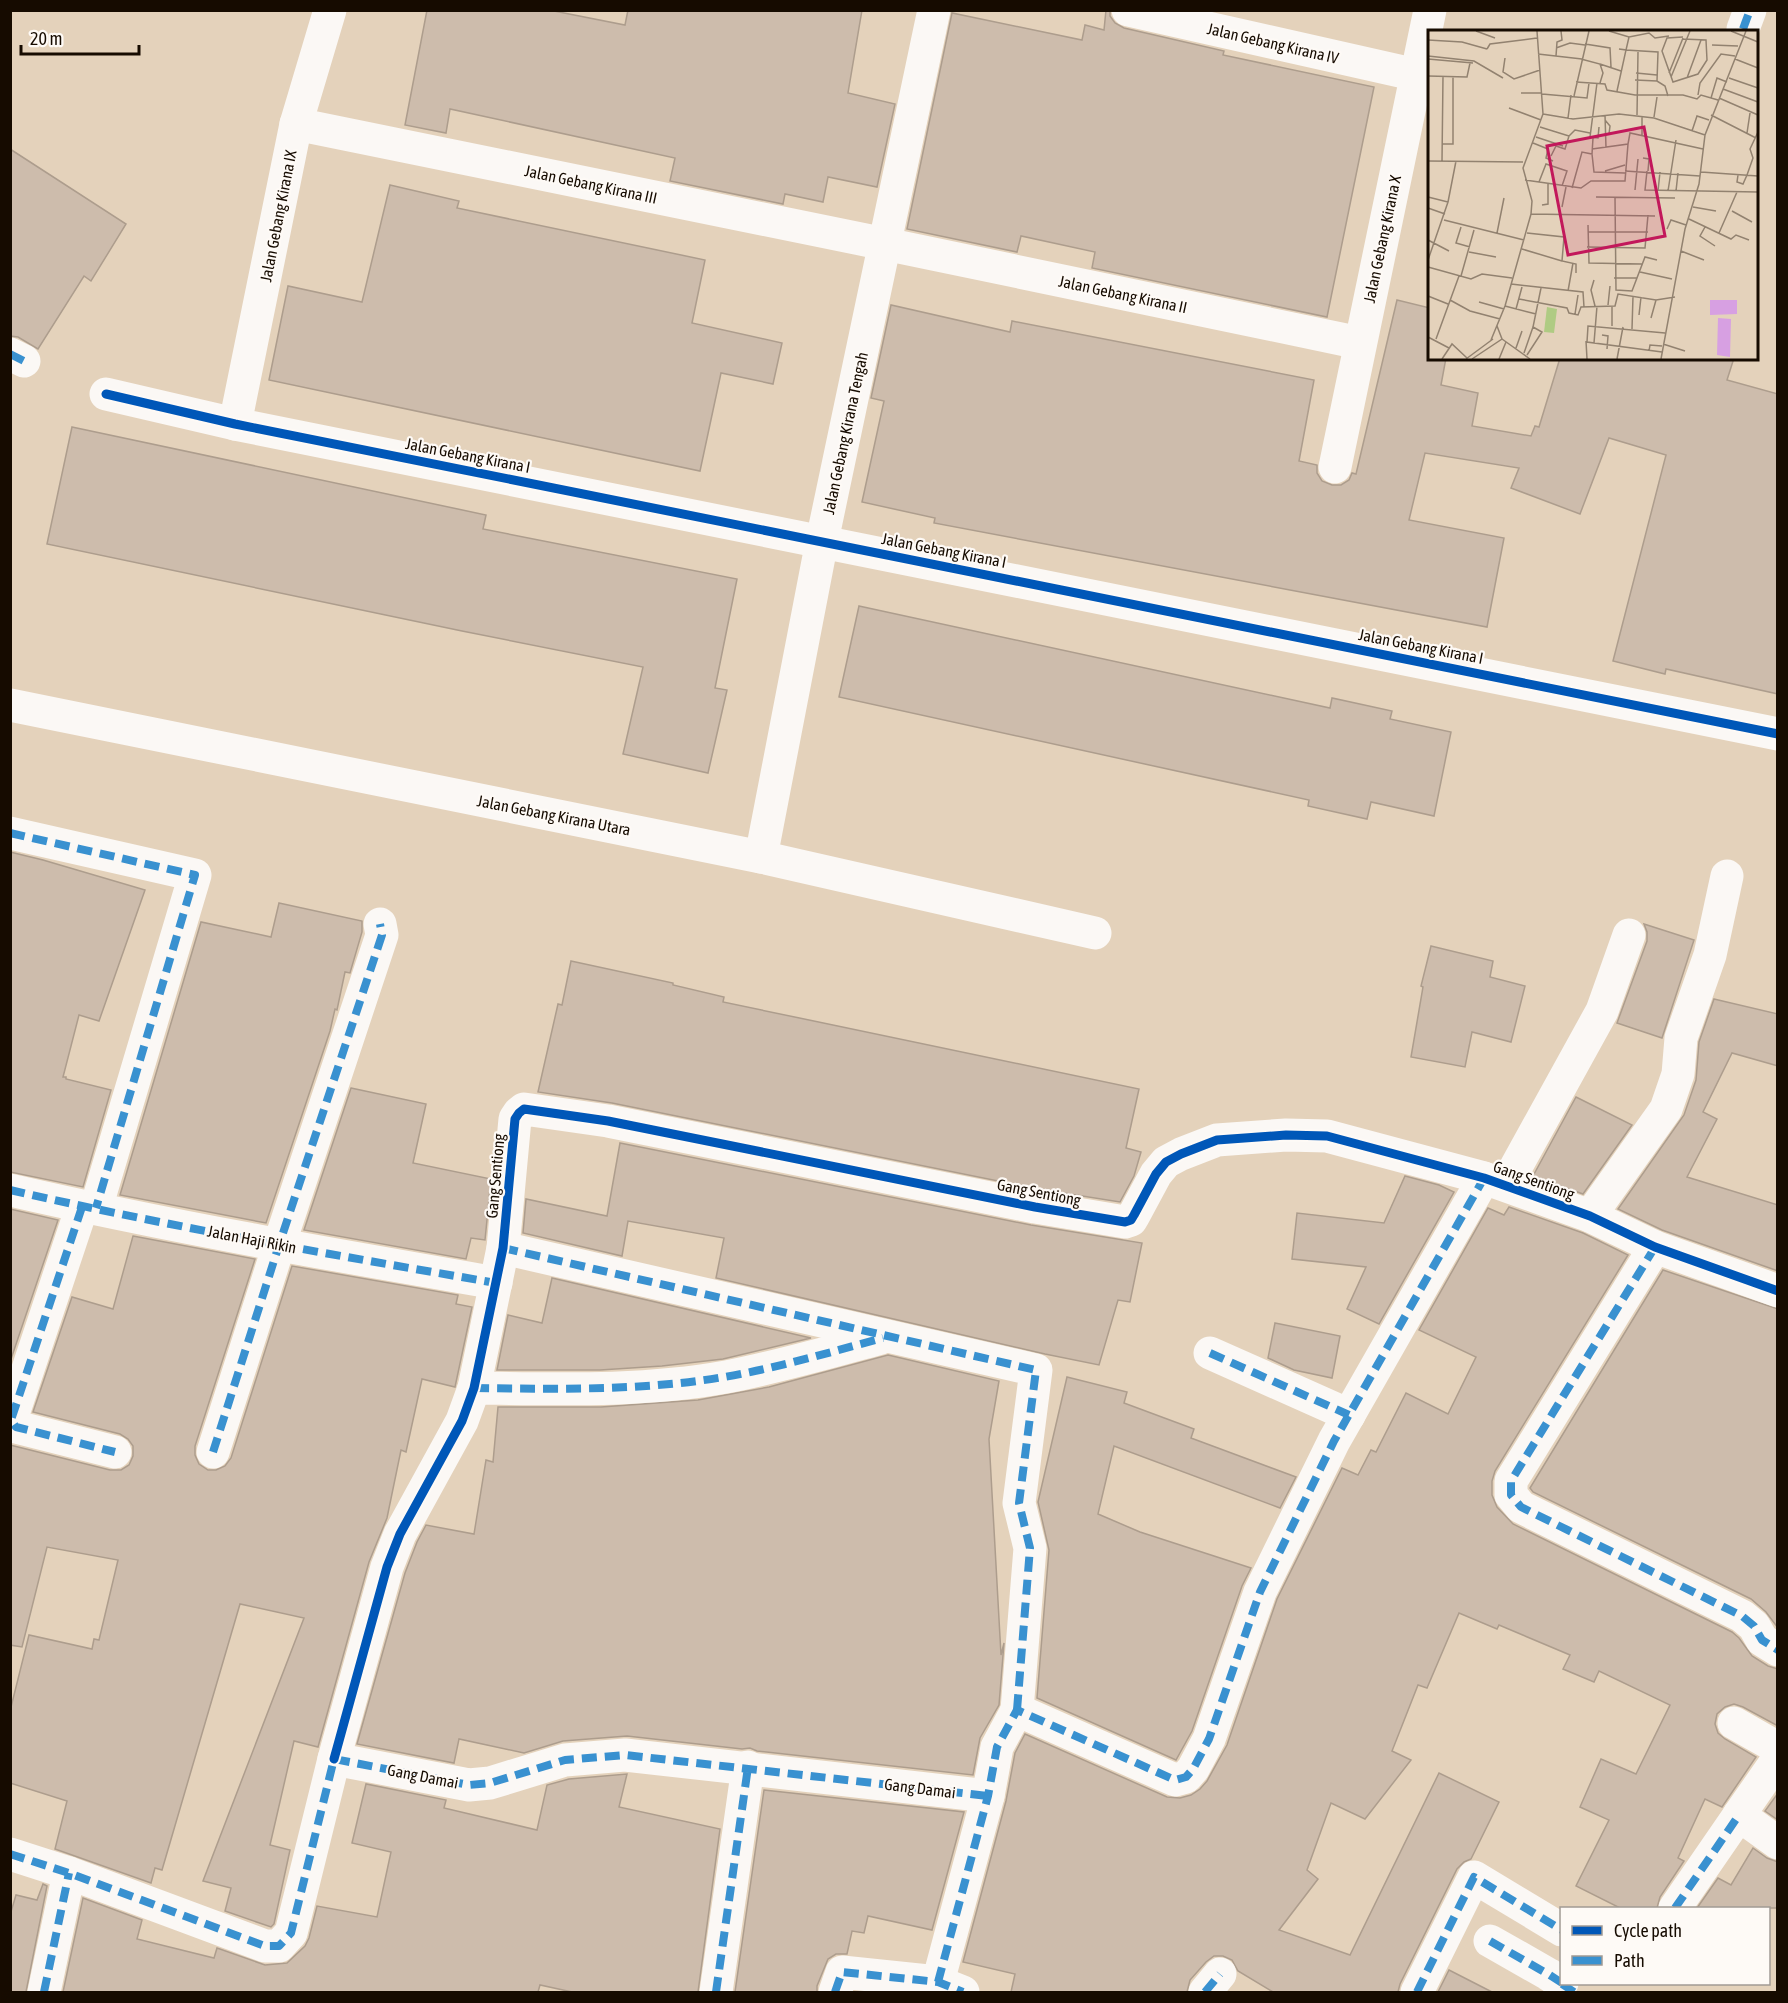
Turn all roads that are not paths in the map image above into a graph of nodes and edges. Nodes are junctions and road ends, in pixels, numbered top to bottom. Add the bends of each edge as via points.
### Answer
1 (330, 10) edge
2 (934, 10) edge
3 (1128, 10) edge
4 (1430, 10) edge
5 (1417, 75) junction
6 (296, 124) junction
7 (885, 244) junction
8 (1360, 343) junction
9 (105, 394) dead end
10 (235, 423) junction
11 (1335, 468) dead end
12 (822, 541) junction
13 (10, 705) edge
14 (1778, 734) edge
15 (10, 833) edge
16 (761, 857) junction
17 (1727, 876) dead end
18 (380, 924) dead end
19 (1095, 933) dead end
20 (1629, 935) dead end
21 (1495, 1181) junction
22 (10, 1190) edge
23 (89, 1207) junction
24 (1590, 1216) junction
25 (279, 1245) junction
26 (1655, 1246) junction
27 (503, 1248) junction
28 (496, 1283) junction
29 (1778, 1292) edge
30 (887, 1337) junction
31 (1210, 1353) dead end
32 (474, 1388) junction
33 (1349, 1415) junction
34 (115, 1452) dead end
35 (213, 1452) dead end
36 (1778, 1650) edge
37 (1017, 1710) junction
38 (1734, 1723) dead end
39 (1778, 1748) edge
40 (334, 1759) junction
41 (1778, 1759) edge
42 (748, 1767) junction
43 (988, 1796) junction
44 (1739, 1815) junction
45 (1778, 1843) edge
46 (10, 1854) edge
47 (69, 1874) junction
48 (1676, 1907) edge
49 (1560, 1929) edge
50 (1490, 1941) dead end
51 (1560, 1982) edge
52 (950, 1987) edge
53 (44, 1992) edge
54 (716, 1992) edge
55 (836, 1992) edge
56 (1417, 1992) edge

1 - 6 street, Jalan Gebang Kirana IX
2 - 7 street, Jalan Gebang Kirana Tengah
3 - 5 street, Jalan Gebang Kirana IV
4 - 5 street, Jalan Gebang Kirana X
5 - 8 street, Jalan Gebang Kirana X
6 - 7 street, Jalan Gebang Kirana III
6 - 10 street, Jalan Gebang Kirana IX
7 - 8 street, Jalan Gebang Kirana II
7 - 12 street, Jalan Gebang Kirana Tengah
8 - 11 street, Jalan Gebang Kirana X
9 - 10 street, Jalan Gebang Kirana I
10 - 12 street, Jalan Gebang Kirana I
12 - 14 street, Jalan Gebang Kirana I
12 - 16 street, Jalan Gebang Kirana Tengah
13 - 16 street, Jalan Gebang Kirana Utara
15 - 23 street via 195,875
16 - 19 street, Jalan Gebang Kirana Utara
17 - 24 street via 1710,955 1681,1038 1678,1074 1670,1100
18 - 25 street via 382,935
20 - 21 street via 1602,1011
21 - 24 street, Gang Sentiong
21 - 27 street, Gang Sentiong via 1327,1136 1217,1140 1166,1162 1131,1220 1125,1222 619,1123 524,1109 515,1119
21 - 33 street
22 - 23 street, Jalan Haji Rikin
23 - 25 street, Jalan Haji Rikin
23 - 34 street via 12,1420 16,1427
24 - 26 street, Gang Sentiong
25 - 28 street, Jalan Haji Rikin
25 - 35 street
26 - 29 street, Gang Sentiong
26 - 36 street via 1511,1481 1510,1495 1521,1507 1742,1616 1762,1640
27 - 28 street, Gang Sentiong
27 - 30 street
28 - 32 street, Gang Sentiong
30 - 32 street via 725,1377 677,1383 608,1389
30 - 37 street via 1036,1370 1019,1503 1030,1548
31 - 33 street
32 - 40 street, Gang Sentiong via 462,1421 404,1527 387,1567
33 - 37 street via 1260,1592 1209,1739 1186,1777 1175,1780
37 - 43 street via 997,1747
38 - 39 street
40 - 42 street, Gang Damai via 469,1785 490,1784 565,1760 625,1755
40 - 47 street via 291,1933 279,1946 265,1947
41 - 44 street
42 - 43 street, Gang Damai
42 - 54 street
43 - 52 street
44 - 45 street
44 - 48 street
46 - 47 street
47 - 53 street
49 - 56 street via 1474,1877
50 - 51 street
52 - 55 street via 842,1972

